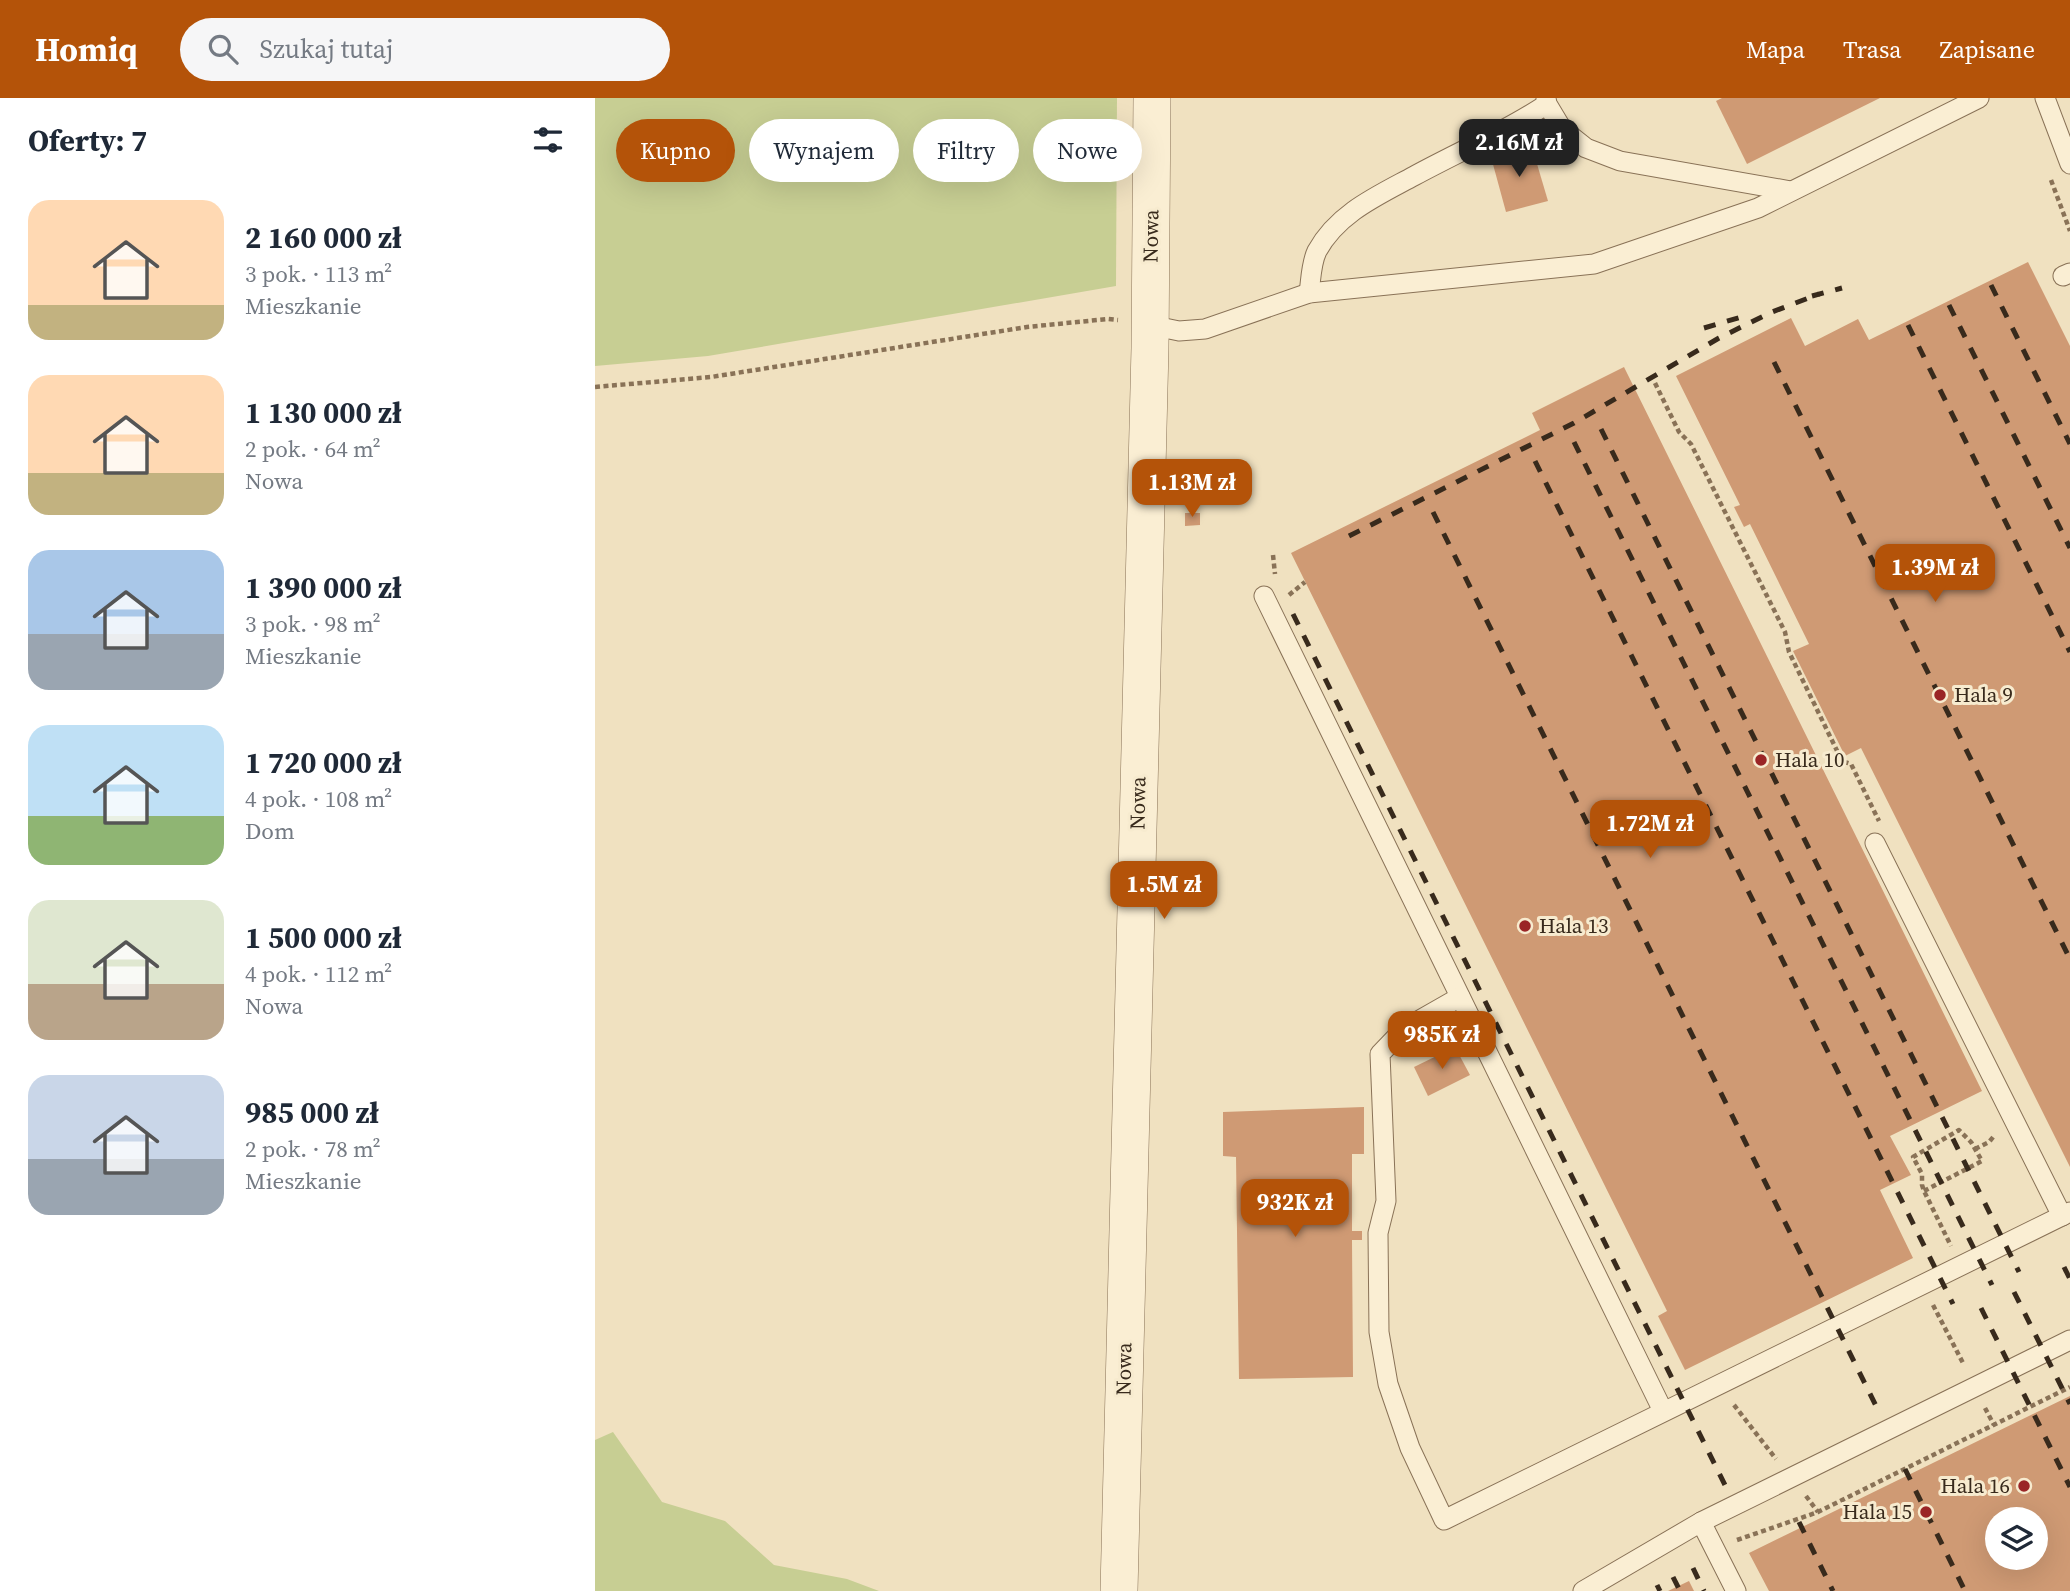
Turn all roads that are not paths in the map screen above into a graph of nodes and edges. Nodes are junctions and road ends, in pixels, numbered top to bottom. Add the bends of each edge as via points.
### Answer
1 (1152, 98) edge
2 (1979, 98) edge
3 (2045, 98) edge
4 (1546, 101) edge
5 (2070, 163) edge
6 (1791, 191) junction
7 (1309, 293) junction
8 (1150, 325) junction
9 (1264, 596) dead end
10 (1878, 834) road end
11 (1460, 997) junction
12 (2066, 1214) edge
13 (2070, 1340) edge
14 (1663, 1411) junction
15 (1701, 1522) junction
16 (1119, 1591) edge
17 (1583, 1591) edge
18 (1736, 1591) edge

1 - 8 street, Nowa
2 - 6 lane
3 - 5 lane
4 - 6 lane via 1562,129 1585,148 1608,157
4 - 7 lane via 1520,122 1360,205 1333,228 1316,253
6 - 7 lane via 1758,208 1594,264
7 - 8 lane via 1205,328 1179,331
8 - 16 street, Nowa
9 - 11 lane
10 - 12 lane
11 - 14 lane
11 - 14 lane via 1404,1029 1380,1054 1385,1200 1378,1233 1379,1332 1388,1384 1410,1448 1444,1520
12 - 14 lane
13 - 15 lane
15 - 17 lane
15 - 18 lane

